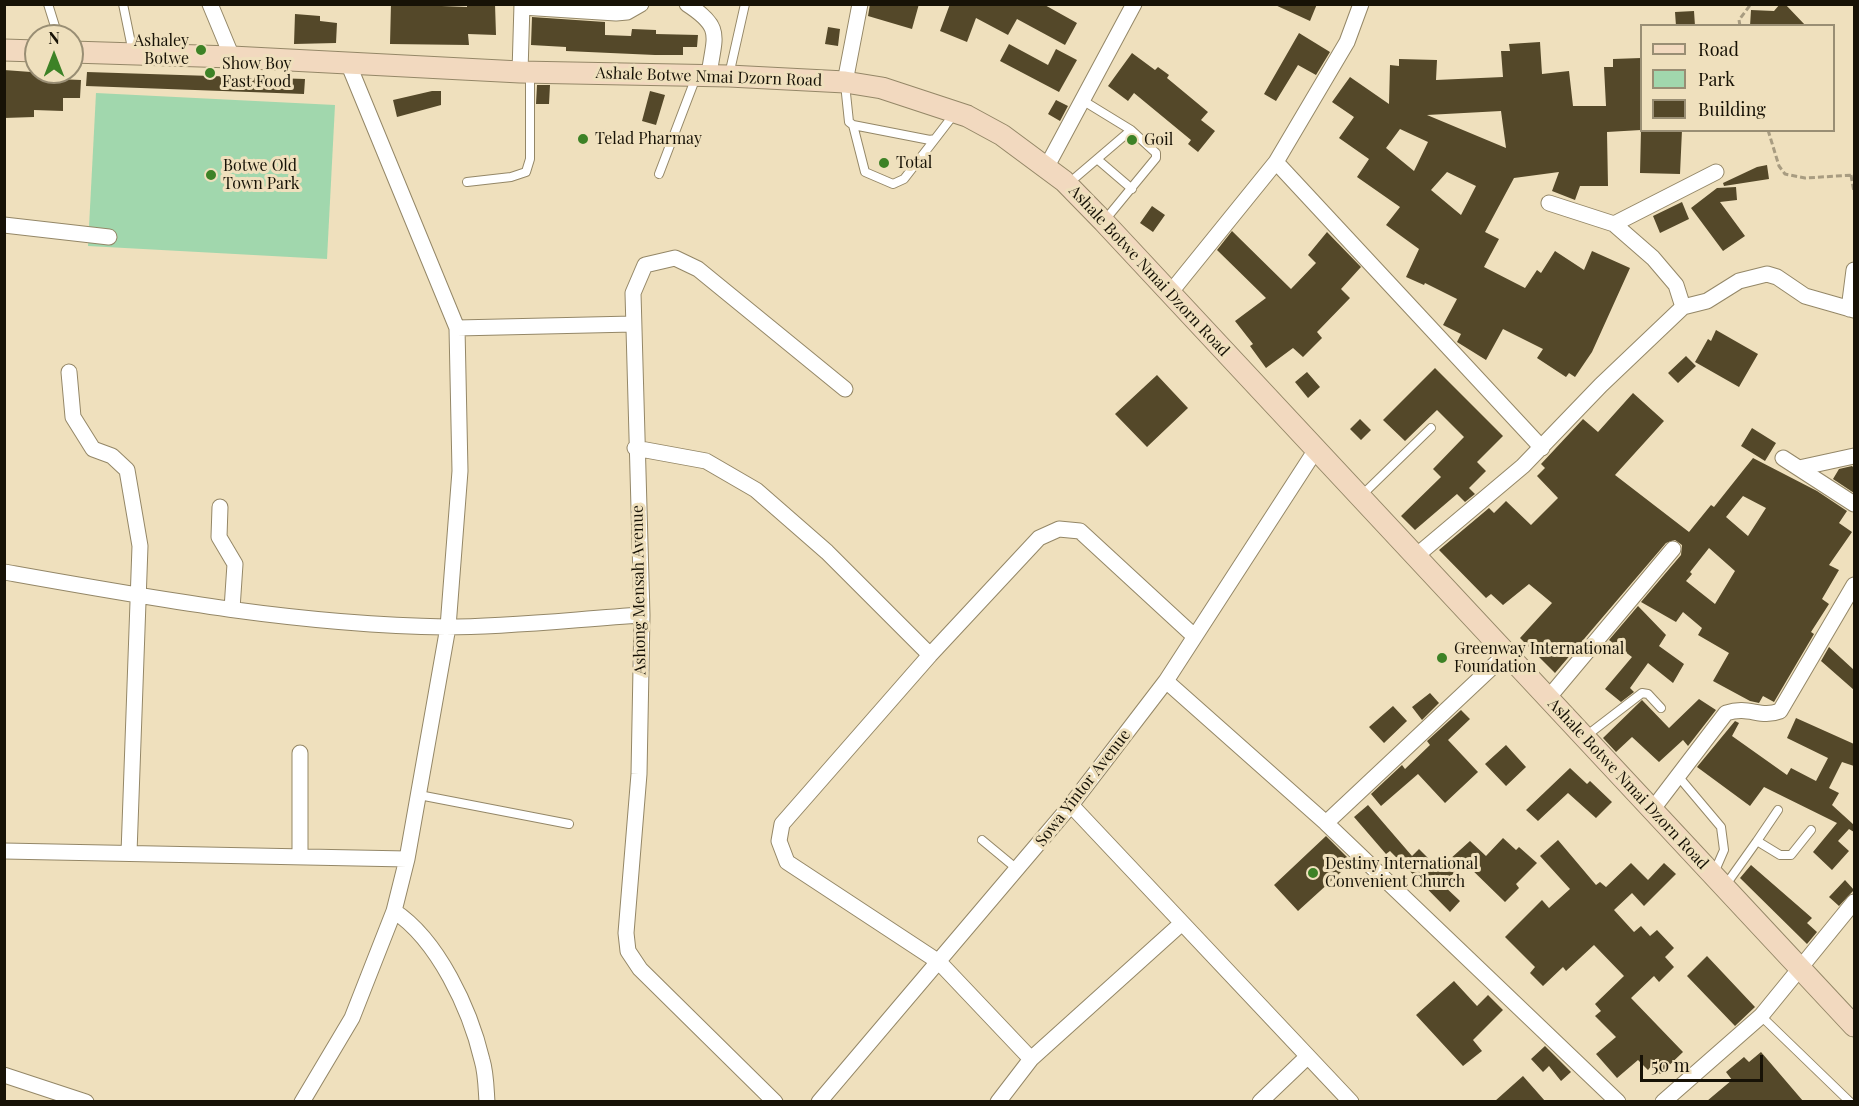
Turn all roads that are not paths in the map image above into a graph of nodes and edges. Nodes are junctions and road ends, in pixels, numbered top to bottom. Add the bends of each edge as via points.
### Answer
1 (48, 4) edge
2 (123, 4) edge
3 (210, 4) edge
4 (641, 4) edge
5 (687, 4) edge
6 (745, 4) edge
7 (861, 4) edge
8 (1134, 4) edge
9 (1361, 4) edge
10 (522, 6) edge
11 (54, 24) edge
12 (4, 50) edge
13 (24, 51) edge
14 (84, 52) edge
15 (133, 54) junction
16 (232, 57) junction
17 (348, 63) junction
18 (525, 72) junction
19 (711, 76) junction
20 (844, 82) junction
21 (1082, 100) junction
22 (956, 112) junction
23 (853, 125) junction
24 (1131, 130) junction
25 (935, 139) junction
26 (1097, 159) junction
27 (1276, 162) junction
28 (1046, 168) junction
29 (1716, 172) dead end
30 (659, 174) dead end
31 (467, 182) dead end
32 (1067, 184) junction
33 (1132, 189) junction
34 (1549, 203) dead end
35 (1104, 222) junction
36 (1614, 224) junction
37 (4, 225) edge
38 (109, 237) dead end
39 (1854, 270) edge
40 (1170, 294) junction
41 (1683, 307) junction
42 (1852, 309) edge
43 (633, 324) junction
44 (457, 328) junction
45 (69, 372) dead end
46 (844, 388) dead end
47 (1431, 428) dead end
48 (635, 448) junction
49 (1542, 448) junction
50 (1315, 451) junction
51 (1854, 456) edge
52 (1783, 458) dead end
53 (1799, 468) junction
54 (1360, 497) junction
55 (1854, 504) edge
56 (220, 507) dead end
57 (1672, 549) dead end
58 (1416, 556) junction
59 (4, 572) edge
60 (1854, 585) edge
61 (138, 596) junction
62 (232, 609) junction
63 (642, 615) junction
64 (448, 627) junction
65 (1194, 636) junction
66 (1506, 654) junction
67 (930, 655) junction
68 (1166, 681) junction
69 (1549, 698) junction
70 (1661, 708) dead end
71 (1585, 737) junction
72 (300, 753) dead end
73 (1677, 776) junction
74 (419, 795) junction
75 (1071, 805) junction
76 (1652, 810) junction
77 (1778, 810) dead end
78 (1326, 823) junction
79 (569, 824) dead end
80 (1811, 830) dead end
81 (982, 840) dead end
82 (1756, 841) junction
83 (4, 851) edge
84 (129, 853) junction
85 (300, 856) junction
86 (407, 859) junction
87 (1017, 869) junction
88 (1718, 881) junction
89 (1854, 902) edge
90 (394, 910) junction
91 (1182, 923) junction
92 (939, 962) junction
93 (1800, 970) junction
94 (1761, 1016) junction
95 (1854, 1026) edge
96 (1307, 1058) junction
97 (1031, 1059) junction
98 (4, 1075) edge
99 (86, 1101) edge
100 (302, 1101) edge
101 (487, 1101) edge
102 (775, 1101) edge
103 (819, 1101) edge
104 (998, 1101) edge
105 (1260, 1101) edge
106 (1351, 1101) edge
107 (1618, 1101) edge
108 (1663, 1101) edge
109 (1850, 1101) edge

1 - 11 lane
2 - 15 lane
3 - 16 street
4 - 10 street via 616,13
5 - 19 street via 707,17 715,29
6 - 19 lane
7 - 20 street
8 - 21 street
9 - 27 street via 1347,42
10 - 18 street
12 - 13 main road
14 - 15 main road, Ashale Botwe Nmai Dzorn Road
15 - 16 main road, Ashale Botwe Nmai Dzorn Road
16 - 17 main road, Ashale Botwe Nmai Dzorn Road
17 - 18 main road, Ashale Botwe Nmai Dzorn Road
17 - 44 street
18 - 19 main road, Ashale Botwe Nmai Dzorn Road
18 - 31 lane via 530,159 526,172
19 - 20 main road, Ashale Botwe Nmai Dzorn Road
19 - 30 lane
20 - 22 main road, Ashale Botwe Nmai Dzorn Road via 882,88
20 - 23 lane via 849,122
21 - 24 lane
21 - 28 street
22 - 25 lane
22 - 28 main road, Ashale Botwe Nmai Dzorn Road via 1002,135
23 - 25 lane
23 - 25 lane via 865,172 893,184 904,179
24 - 26 lane
24 - 33 lane via 1156,153
26 - 32 lane
26 - 33 lane
27 - 40 street
27 - 49 street
28 - 32 main road, Ashale Botwe Nmai Dzorn Road
29 - 36 street
32 - 35 main road, Ashale Botwe Nmai Dzorn Road
33 - 35 lane
34 - 36 street
35 - 40 main road, Ashale Botwe Nmai Dzorn Road
36 - 41 street via 1653,258 1676,285
37 - 38 street
39 - 42 street
40 - 50 main road, Ashale Botwe Nmai Dzorn Road
41 - 42 street via 1707,301 1739,281 1767,274 1806,296
41 - 49 street
43 - 44 street
43 - 46 street, Ashong Mensah Avenue via 633,293 645,265 675,258 698,269
43 - 48 street, Ashong Mensah Avenue
44 - 64 street via 460,471
45 - 61 street via 73,417 93,449 112,456 127,471 140,546
47 - 54 lane
48 - 63 street, Ashong Mensah Avenue
48 - 67 street via 706,461 756,490 827,552
49 - 58 street
50 - 54 main road, Ashale Botwe Nmai Dzorn Road
50 - 65 street, Sowa Yintor Avenue
51 - 53 street
52 - 53 street
53 - 55 street
54 - 58 main road, Ashale Botwe Nmai Dzorn Road
56 - 62 street via 219,537 235,564
57 - 69 street
58 - 66 main road, Ashale Botwe Nmai Dzorn Road
59 - 61 street
60 - 73 street via 1780,711 1769,715 1740,708 1726,713
61 - 62 street
61 - 84 street
62 - 64 street via 337,622
63 - 64 street
63 - 102 street, Ashong Mensah Avenue via 639,774 626,933 628,951 640,969
64 - 74 street
65 - 67 street via 1080,531 1059,530 1039,538
65 - 68 street, Sowa Yintor Avenue
66 - 69 main road, Ashale Botwe Nmai Dzorn Road
66 - 78 street
67 - 92 street via 782,824 779,841 787,862
68 - 75 street, Sowa Yintor Avenue
68 - 78 street
69 - 71 main road, Ashale Botwe Nmai Dzorn Road
70 - 71 lane via 1642,693
71 - 76 main road, Ashale Botwe Nmai Dzorn Road
72 - 85 street
73 - 76 street
73 - 88 lane via 1722,827 1724,850
74 - 79 lane
74 - 86 street
75 - 87 street, Sowa Yintor Avenue
75 - 91 street
76 - 88 main road, Ashale Botwe Nmai Dzorn Road
77 - 82 lane
78 - 107 street
80 - 82 lane via 1791,855 1779,855
81 - 87 lane
82 - 88 lane
83 - 84 street
84 - 85 street
85 - 86 street
86 - 90 street
87 - 92 street, Sowa Yintor Avenue
88 - 93 main road, Ashale Botwe Nmai Dzorn Road
89 - 93 street
90 - 100 street via 352,1018
90 - 101 street via 425,938 455,987 483,1061
91 - 96 street
91 - 97 street
92 - 97 street
92 - 103 street, Sowa Yintor Avenue
93 - 94 street
93 - 95 main road, Ashale Botwe Nmai Dzorn Road
94 - 108 street
94 - 109 lane
96 - 105 street
96 - 106 street
97 - 104 street
98 - 99 street

